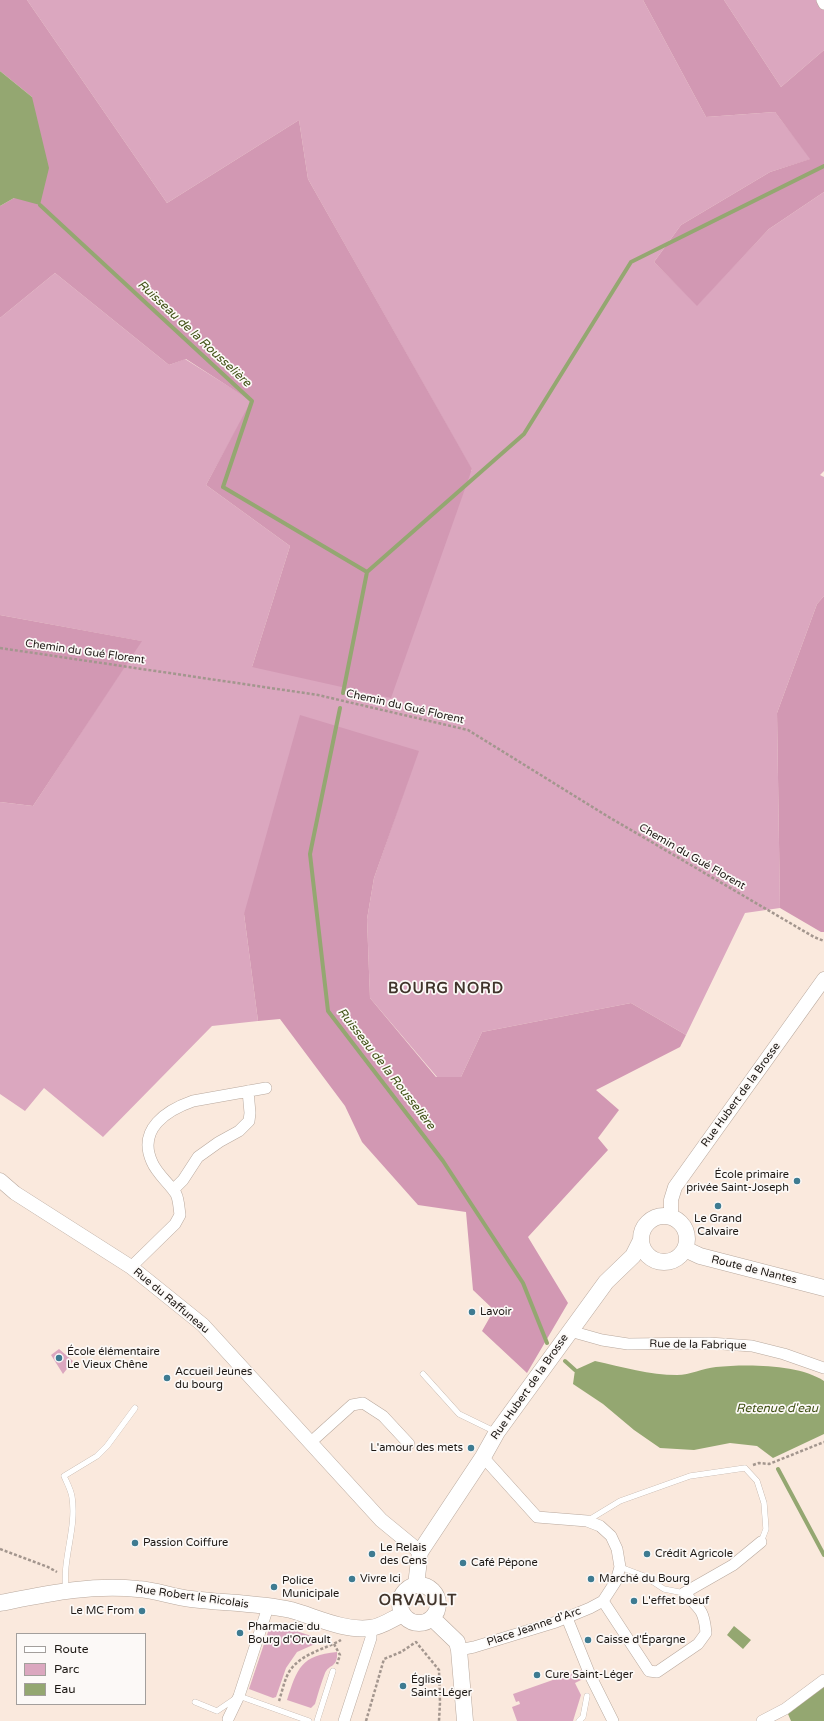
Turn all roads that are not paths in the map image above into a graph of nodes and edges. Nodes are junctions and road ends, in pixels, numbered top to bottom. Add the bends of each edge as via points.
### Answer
1 (822, 0) edge
2 (824, 4) edge
3 (824, 979) edge
4 (266, 1088) dead end
5 (248, 1091) junction
6 (0, 1180) edge
7 (173, 1190) junction
8 (671, 1216) junction
9 (641, 1240) junction
10 (685, 1249) junction
11 (652, 1259) junction
12 (131, 1267) junction
13 (622, 1268) junction
14 (824, 1288) edge
15 (567, 1337) junction
16 (824, 1368) edge
17 (423, 1374) dead end
18 (135, 1408) dead end
19 (497, 1432) junction
20 (311, 1442) junction
21 (409, 1444) dead end
22 (483, 1457) junction
23 (587, 1521) junction
24 (760, 1542) joint
25 (420, 1552) junction
26 (620, 1567) junction
27 (65, 1583) junction
28 (416, 1584) junction
29 (684, 1593) junction
30 (603, 1601) junction
31 (0, 1602) edge
32 (268, 1607) junction
33 (403, 1614) junction
34 (432, 1618) junction
35 (567, 1618) junction
36 (366, 1628) junction
37 (459, 1650) junction
38 (333, 1671) dead end
39 (824, 1680) edge
40 (238, 1696) junction
41 (587, 1696) dead end
42 (195, 1702) dead end
43 (228, 1719) dead end
44 (309, 1721) edge
45 (317, 1721) edge
46 (344, 1721) edge
47 (465, 1721) edge
48 (578, 1721) edge
49 (613, 1721) edge
50 (762, 1721) edge

1 - 2 street
3 - 8 street, Rue Hubert de la Brosse via 675,1187
4 - 5 street
5 - 7 street via 249,1121 239,1131 198,1157
5 - 7 street via 182,1105 171,1110 153,1127 148,1149 152,1162
6 - 12 street, Rue du Raffuneau via 15,1193
7 - 12 street via 180,1216
8 - 9 main road via 662,1215 646,1223
8 - 10 main road via 684,1226 687,1233 688,1242
9 - 11 main road via 646,1254
9 - 13 main road, Rue Hubert de la Brosse via 633,1256
10 - 11 main road via 681,1255 667,1262
10 - 14 main road, Route de Nantes via 700,1256
11 - 13 main road, Rue Hubert de la Brosse
12 - 20 street, Rue du Raffuneau via 203,1325
13 - 15 main road, Rue Hubert de la Brosse via 606,1282
15 - 16 street, Rue de la Fabrique via 628,1344 709,1343 752,1346
15 - 19 main road, Rue Hubert de la Brosse
17 - 19 lane via 459,1414
18 - 27 lane via 97,1456 64,1476 72,1496 73,1524 66,1557
19 - 22 main road, Rue Hubert de la Brosse
20 - 21 street via 352,1405 363,1403 383,1416
20 - 25 street, Rue du Raffuneau via 381,1520
22 - 23 street via 537,1517
22 - 25 main road, Rue Hubert de la Brosse
23 - 24 lane via 620,1501 690,1476 745,1468 757,1481 764,1503 766,1529
23 - 26 street via 600,1526 611,1536 617,1549
24 - 29 street via 733,1565
25 - 28 main road
26 - 29 lane via 644,1576 664,1589
26 - 30 street via 616,1582
27 - 31 main road, Rue Robert le Ricolais
27 - 32 main road, Rue Robert le Ricolais via 139,1589 190,1599
28 - 33 main road via 402,1596 400,1608
28 - 34 main road via 430,1587 438,1598 437,1613
29 - 30 street via 701,1610 706,1633 698,1644 657,1672 649,1671
30 - 35 street, Place Jeanne d'Arc
32 - 36 main road, Rue Robert le Ricolais via 290,1610 347,1627
32 - 40 street
33 - 34 main road via 417,1623
33 - 36 main road, Rue Robert le Ricolais via 382,1625
34 - 37 main road via 457,1642
35 - 37 street, Place Jeanne d'Arc
35 - 49 street via 590,1675
36 - 46 street via 370,1638
37 - 47 main road
38 - 45 lane
39 - 50 street via 785,1709
40 - 42 lane via 217,1711
40 - 43 street
40 - 44 lane
41 - 48 lane via 583,1717

